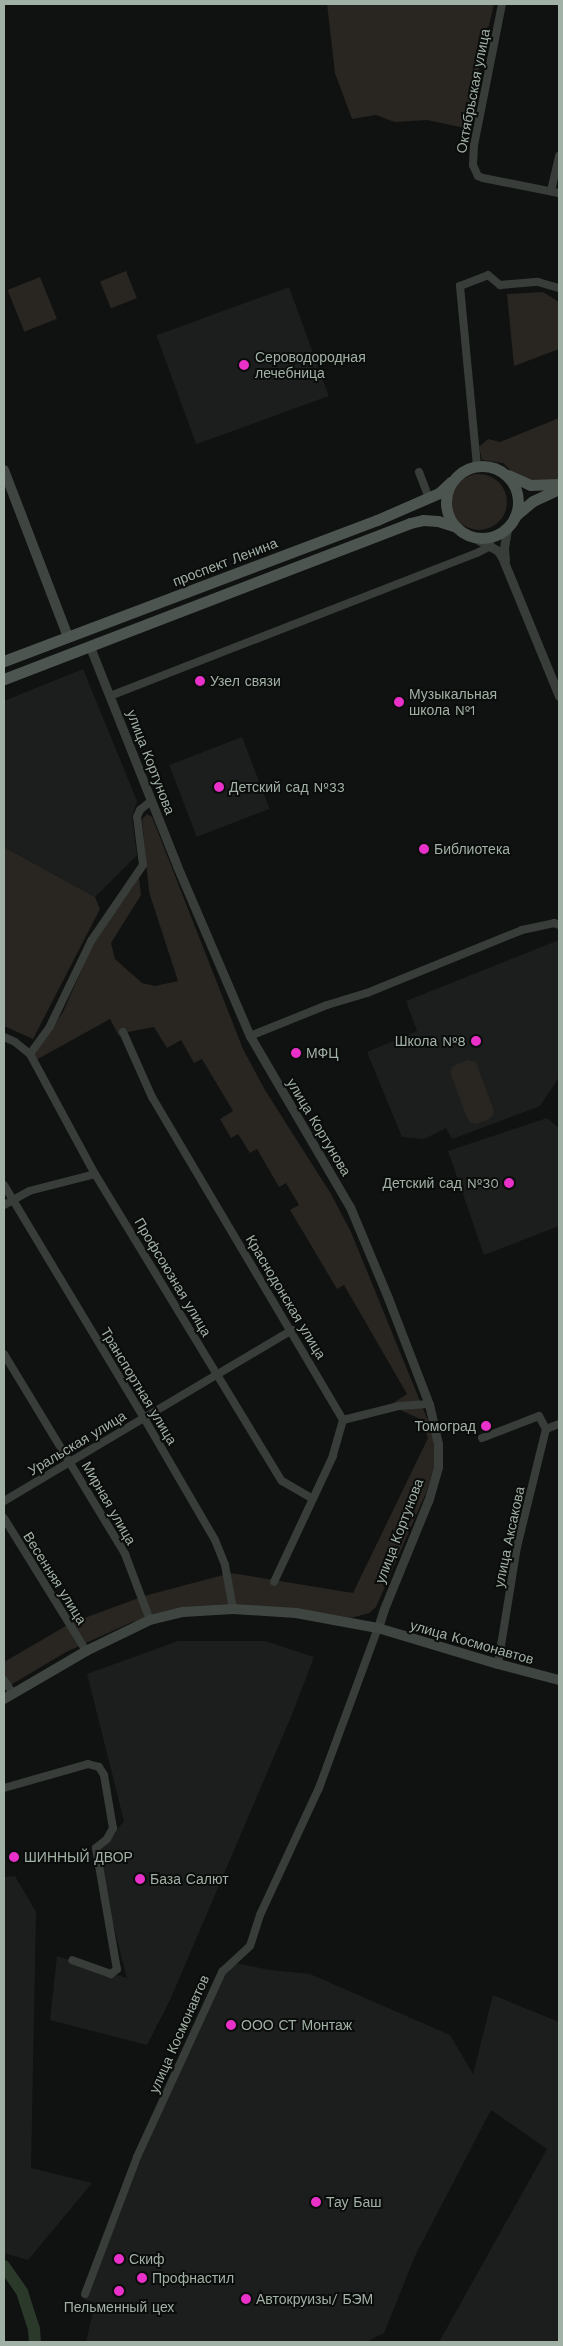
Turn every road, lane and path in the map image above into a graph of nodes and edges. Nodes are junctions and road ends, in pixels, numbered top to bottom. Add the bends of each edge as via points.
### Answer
1 (502, 4) edge
2 (559, 156) edge
3 (555, 192) edge
4 (559, 288) edge
5 (477, 466) junction
6 (4, 470) edge
7 (420, 472) dead end
8 (506, 474) junction
9 (451, 482) junction
10 (559, 484) edge
11 (559, 489) edge
12 (429, 498) junction
13 (515, 516) junction
14 (456, 527) junction
15 (507, 528) junction
16 (475, 538) junction
17 (491, 546) junction
18 (509, 572) junction
19 (84, 631) junction
20 (68, 637) junction
21 (90, 647) junction
22 (74, 652) junction
23 (4, 661) edge
24 (4, 678) edge
25 (110, 696) junction
26 (559, 696) edge
27 (151, 801) junction
28 (559, 925) edge
29 (123, 1032) dead end
30 (250, 1036) junction
31 (4, 1037) edge
32 (30, 1054) junction
33 (95, 1174) junction
34 (4, 1185) edge
35 (12, 1200) junction
36 (4, 1205) edge
37 (292, 1330) junction
38 (4, 1354) edge
39 (217, 1374) junction
40 (429, 1404) junction
41 (144, 1418) junction
42 (343, 1420) junction
43 (559, 1424) edge
44 (546, 1429) junction
45 (482, 1438) dead end
46 (71, 1461) junction
47 (312, 1498) junction
48 (4, 1501) edge
49 (4, 1518) edge
50 (274, 1582) dead end
51 (233, 1609) junction
52 (150, 1620) junction
53 (378, 1628) junction
54 (86, 1651) junction
55 (498, 1664) junction
56 (4, 1680) edge
57 (559, 1680) edge
58 (8, 1696) edge
59 (4, 1788) edge
60 (72, 1960) dead end
61 (85, 2294) dead end

1 - 3 street, Октябрьская улица via 472,159 476,172 484,178
2 - 3 street
4 - 5 street via 538,282 500,285 488,275 460,286
5 - 8 main road via 492,467
5 - 9 main road via 462,471
6 - 20 main road
7 - 12 street
8 - 10 main road via 530,485
8 - 13 main road via 517,493
9 - 12 main road, проспект Ленина
9 - 14 main road via 445,500 450,520
11 - 13 main road via 533,501
12 - 19 main road, проспект Ленина
13 - 15 main road
14 - 16 main road
14 - 21 main road via 438,521 410,523
15 - 16 main road via 493,536
15 - 18 street via 504,548
16 - 17 street
17 - 18 street via 498,551
17 - 25 street
18 - 26 street
19 - 20 main road, проспект Ленина
19 - 21 main road
20 - 22 main road
20 - 23 main road, проспект Ленина
21 - 22 main road
21 - 25 street, улица Кортунова
22 - 24 main road
25 - 27 street, улица Кортунова
27 - 30 street, улица Кортунова
27 - 32 street via 137,817 143,865 91,941 60,1009
28 - 30 street via 554,923 522,930 367,994 327,1005
29 - 37 street, Краснодонская улица via 152,1098
30 - 40 street, улица Кортунова via 354,1216
31 - 32 street
32 - 33 street, Профсоюзная улица
33 - 35 street via 29,1191
33 - 39 street, Профсоюзная улица
34 - 35 street, Транспортная улица
35 - 36 street
35 - 41 street, Транспортная улица
37 - 39 street, Уральская улица
37 - 42 street, Краснодонская улица
38 - 46 street, Мирная улица
39 - 41 street, Уральская улица
39 - 47 street, Профсоюзная улица via 282,1481
40 - 42 street via 399,1406
40 - 53 street, улица Кортунова via 438,1444 438,1467 428,1501
41 - 46 street, Уральская улица
41 - 51 street, Транспортная улица via 215,1540 225,1565
42 - 47 street via 333,1456
43 - 44 street
44 - 45 street via 539,1416
44 - 55 street, улица Аксакова via 517,1547
46 - 48 street, Уральская улица
46 - 52 street, Мирная улица via 125,1554
47 - 50 street
49 - 54 street, Весенняя улица
51 - 52 main road, улица Космонавтов via 184,1612
51 - 53 main road, улица Космонавтов via 296,1613
52 - 54 main road, улица Космонавтов
53 - 55 main road, улица Космонавтов
53 - 61 street, улица Космонавтов via 319,1788 260,1915 250,1946 222,1972 137,2157
54 - 58 main road, улица Космонавтов
55 - 57 main road, улица Космонавтов
56 - 58 street
59 - 60 street via 88,1764 99,1767 104,1775 113,1828 107,1839 96,1848 117,1969 110,1974

